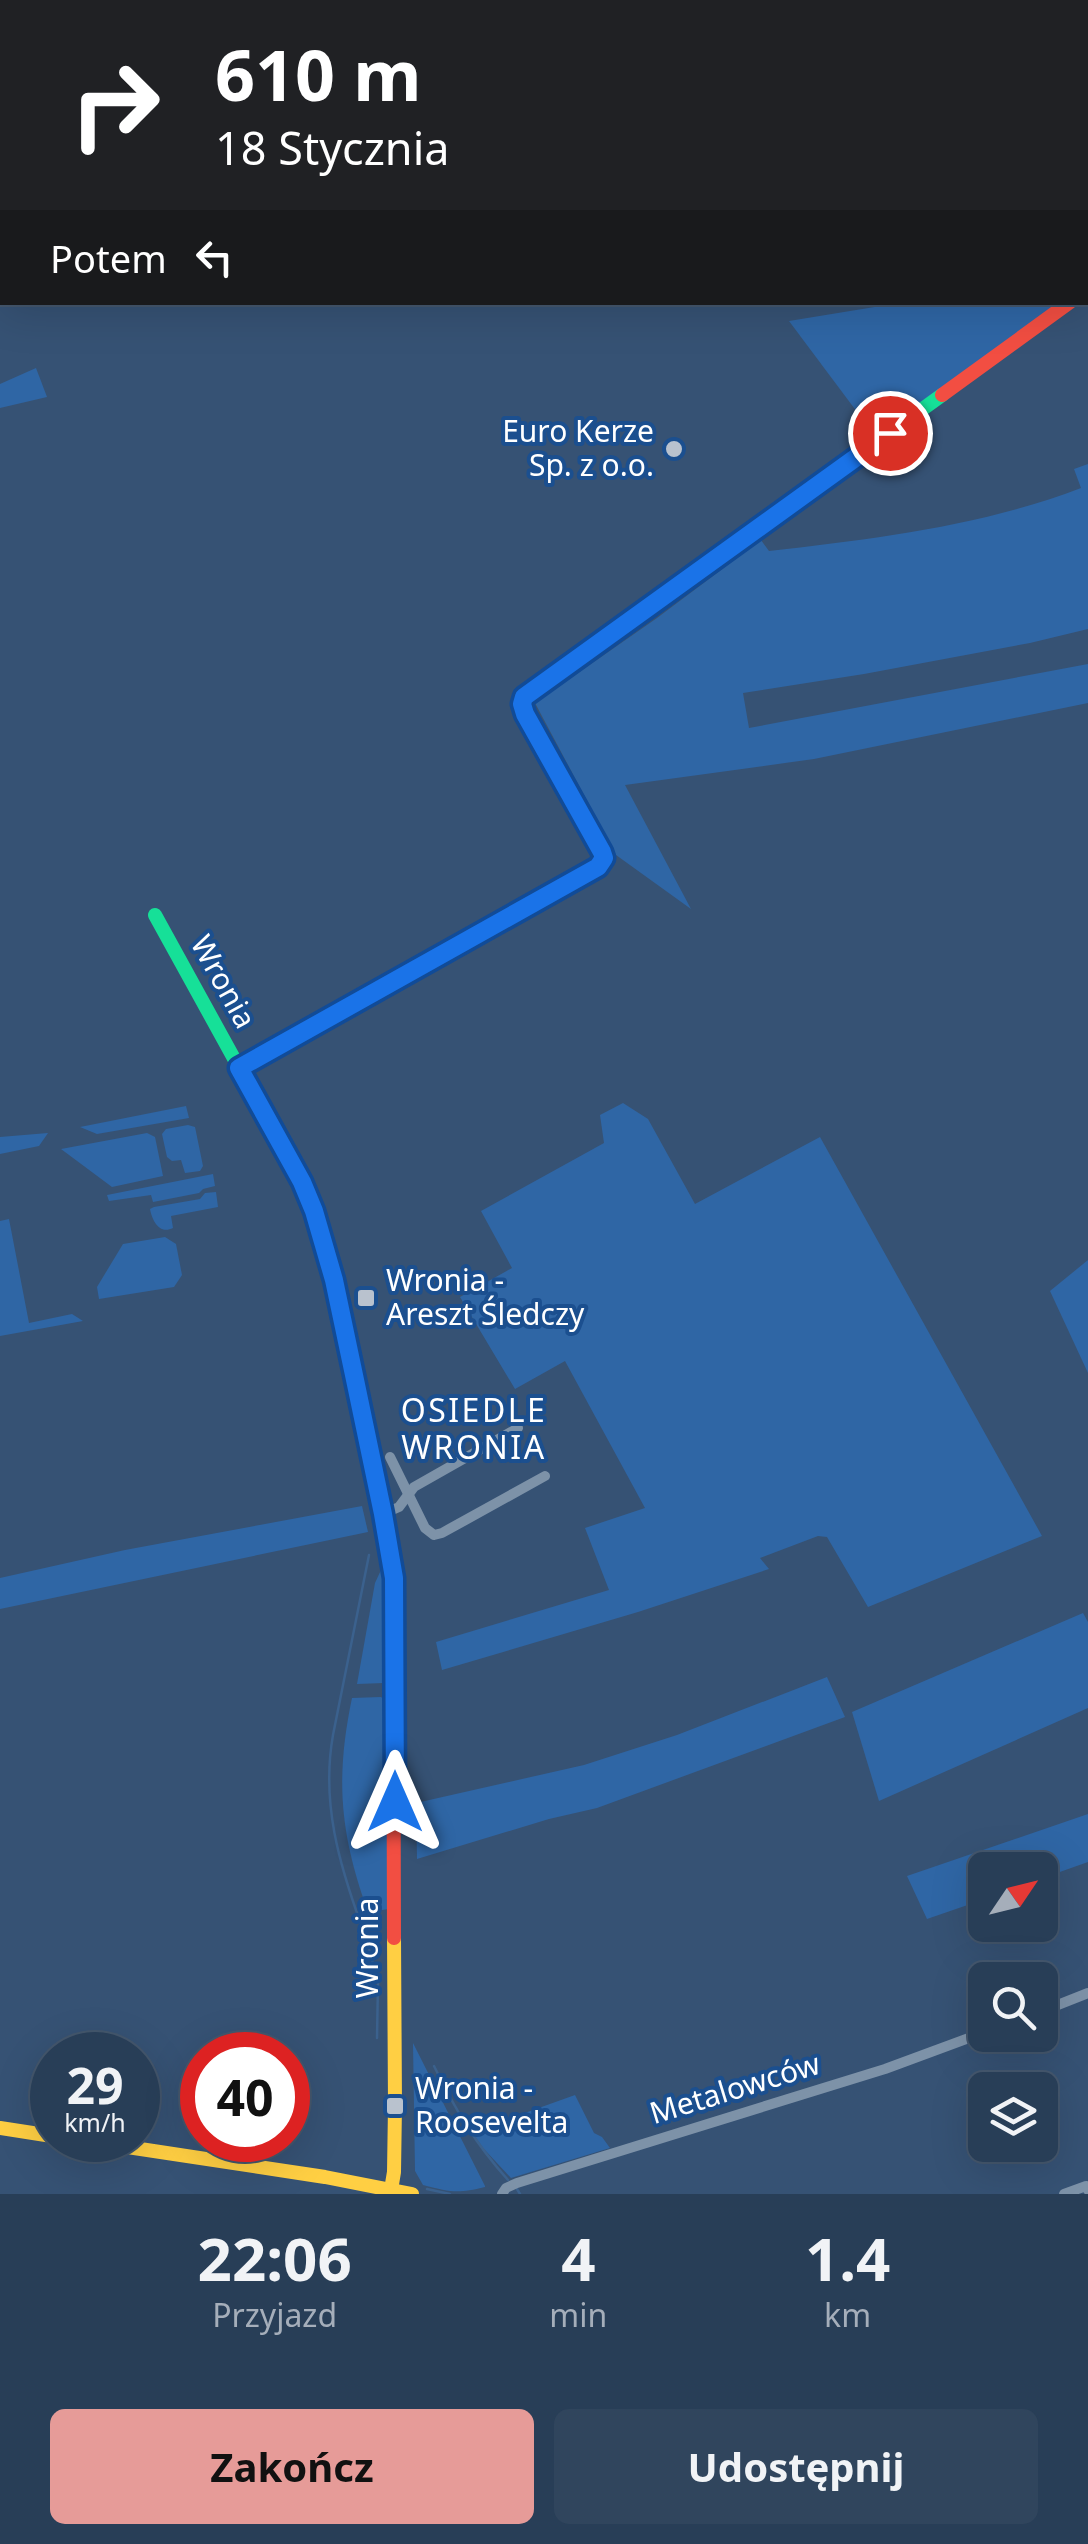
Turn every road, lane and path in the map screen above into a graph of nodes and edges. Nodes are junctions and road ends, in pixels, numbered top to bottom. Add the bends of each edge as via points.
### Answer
1 (1066, 305) edge
2 (154, 915) dead end
3 (239, 1068) junction
4 (518, 1428) dead end
5 (390, 1456) dead end
6 (545, 1476) dead end
7 (408, 1496) junction
8 (383, 1514) junction
9 (1088, 1993) edge
10 (1058, 2005) edge
11 (968, 2038) edge
12 (0, 2128) edge
13 (30, 2133) edge
14 (160, 2152) edge
15 (392, 2190) junction
16 (1088, 2190) edge
17 (412, 2194) edge
18 (502, 2194) edge
19 (1064, 2194) edge

1 - 3 street via 524,697 525,714 602,852 598,867
2 - 3 street, Wronia
3 - 8 street, Wronia via 314,1211
4 - 7 street
5 - 7 street
6 - 7 street via 436,1535
7 - 8 street
8 - 15 street, Wronia via 395,1600
9 - 10 street
11 - 18 street, Metalowców via 516,2183
12 - 13 street
14 - 15 street
15 - 17 street
16 - 19 street

